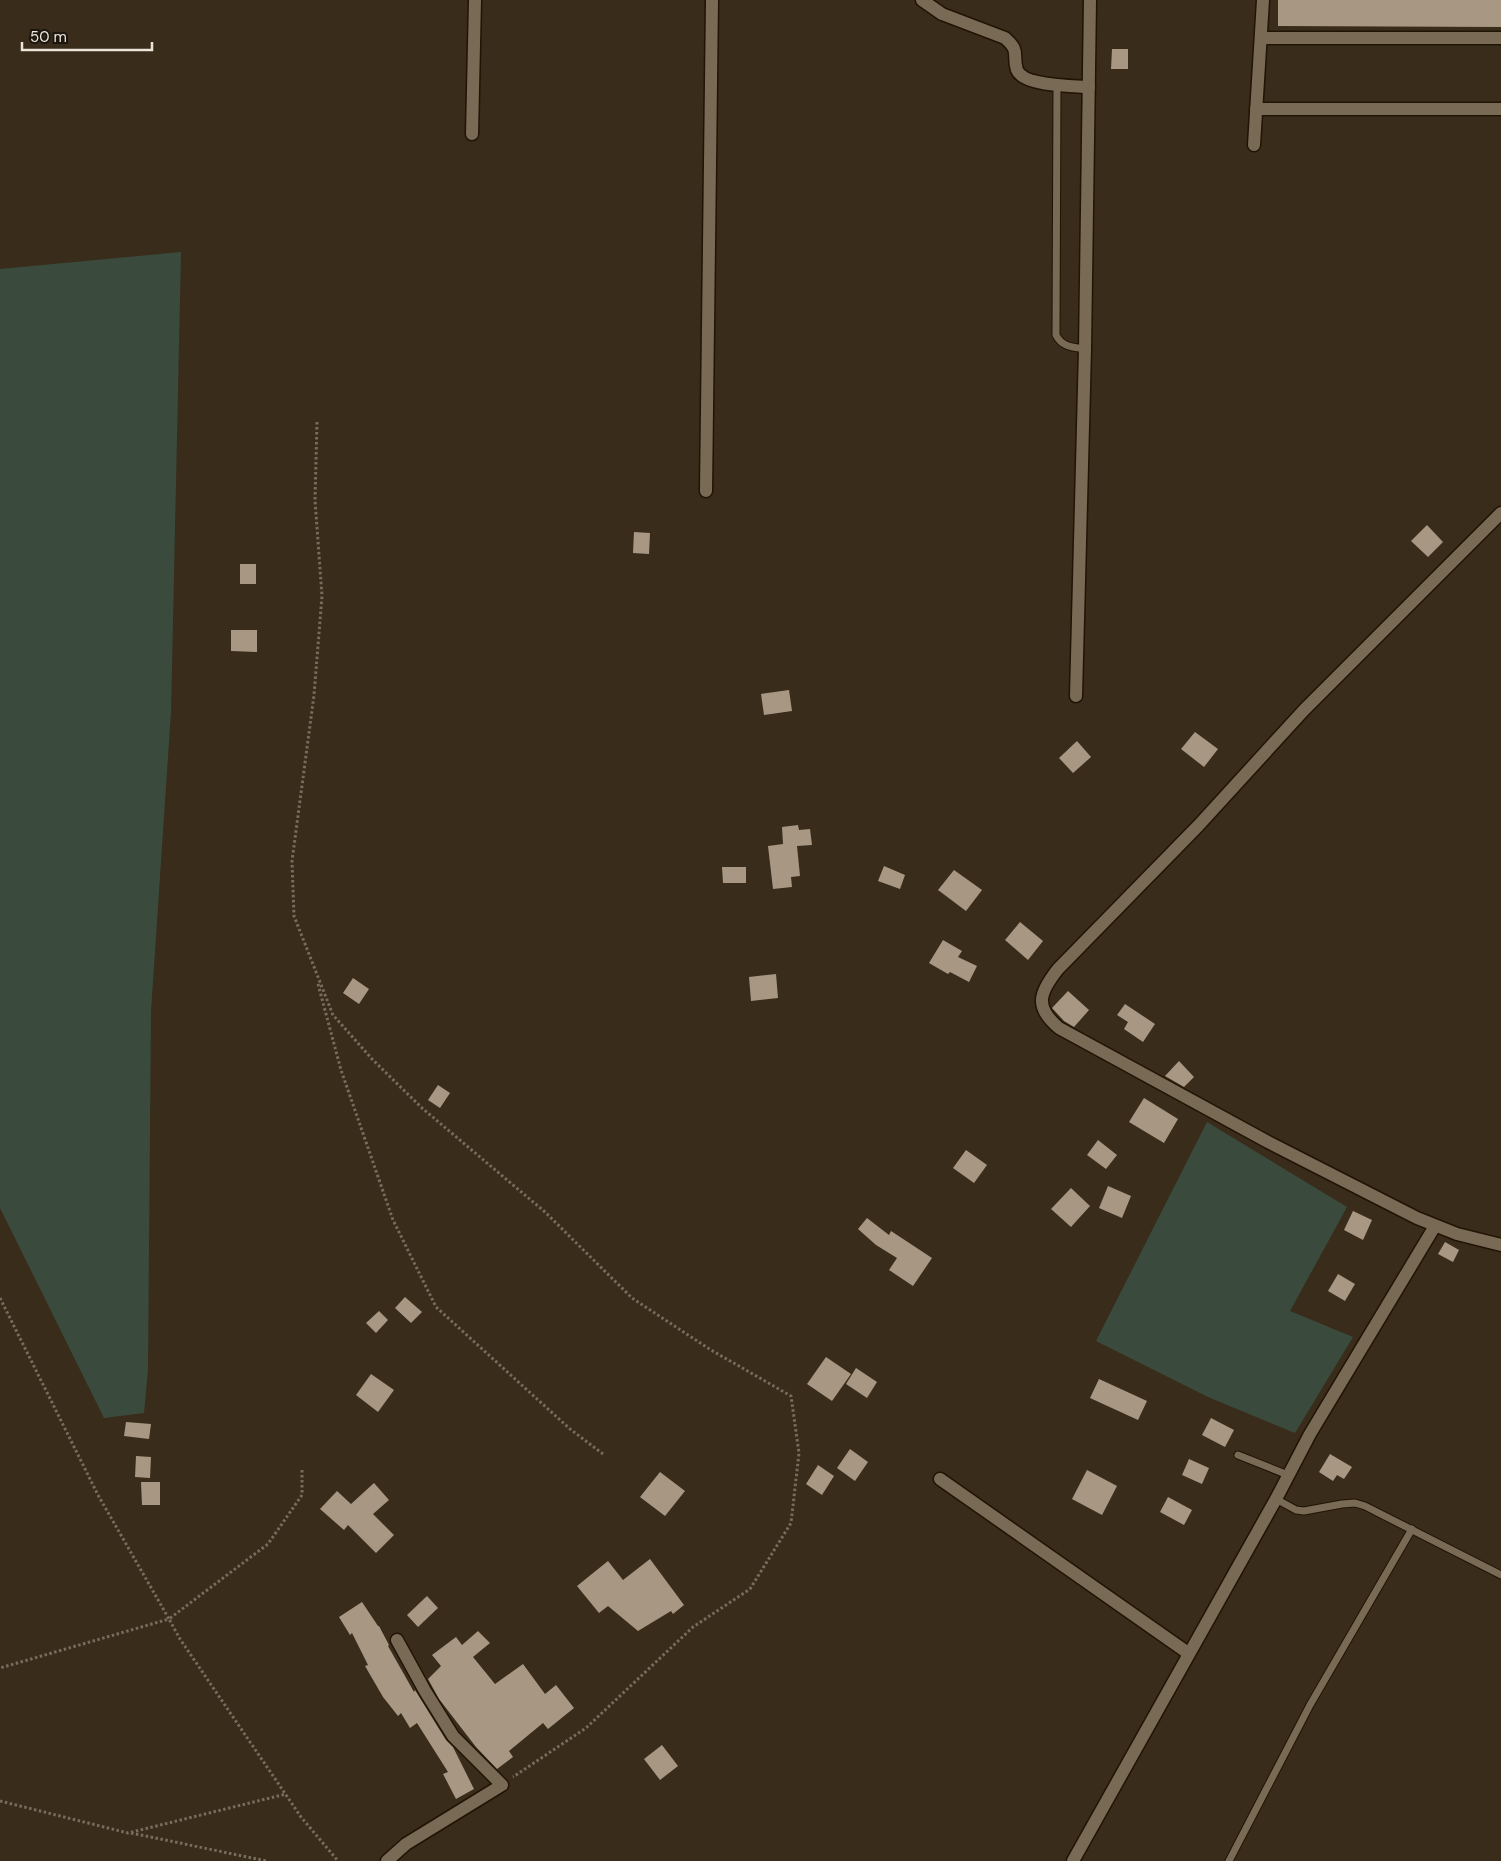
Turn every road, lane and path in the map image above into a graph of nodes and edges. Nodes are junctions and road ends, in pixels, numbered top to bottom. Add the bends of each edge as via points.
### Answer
1 (475, 0) edge
2 (712, 0) edge
3 (922, 0) edge
4 (1090, 0) edge
5 (1263, 0) edge
6 (1261, 38) junction
7 (1501, 38) edge
8 (1057, 85) junction
9 (1088, 87) junction
10 (1256, 109) junction
11 (1501, 109) edge
12 (472, 134) dead end
13 (1254, 145) dead end
14 (1085, 349) junction
15 (317, 422) dead end
16 (706, 491) dead end
17 (1501, 513) edge
18 (1076, 696) dead end
19 (314, 969) junction
20 (1435, 1226) junction
21 (1501, 1245) edge
22 (0, 1298) edge
23 (603, 1454) dead end
24 (1238, 1456) dead end
25 (302, 1470) dead end
26 (1288, 1475) junction
27 (940, 1478) dead end
28 (1276, 1499) junction
29 (1412, 1529) junction
30 (1501, 1575) edge
31 (169, 1619) junction
32 (397, 1640) dead end
33 (1188, 1653) junction
34 (0, 1668) edge
35 (502, 1784) junction
36 (286, 1794) junction
37 (0, 1801) edge
38 (128, 1833) junction
39 (267, 1861) edge
40 (338, 1861) edge
41 (386, 1861) edge
42 (1073, 1861) edge
43 (1229, 1861) edge

1 - 12 street
2 - 16 street
3 - 8 street via 942,14 1005,38 1016,51 1019,74
4 - 9 street
5 - 6 street
6 - 7 street
6 - 10 street
8 - 9 street
8 - 14 lane via 1056,335 1064,345
9 - 14 street
10 - 11 street
10 - 13 street
14 - 18 street
15 - 19 path via 315,500 322,596 314,695 292,861 294,916
17 - 20 street via 1304,710 1198,826 1058,969 1048,981 1042,1002 1043,1012 1070,1035 1268,1142
19 - 23 path via 341,1070 393,1220 436,1307 570,1429
19 - 35 path via 333,1015 372,1059 422,1108 545,1212 632,1298 711,1350 791,1396 799,1452 790,1523 750,1589 694,1627 586,1728
20 - 21 street
20 - 26 street
22 - 31 path via 98,1495
24 - 26 lane
25 - 31 path via 302,1495 268,1544
26 - 28 street
27 - 33 street
28 - 29 lane via 1304,1511 1342,1504 1360,1505
28 - 33 street
29 - 30 lane
29 - 43 lane via 1310,1705
31 - 34 path
31 - 36 path
32 - 35 street via 453,1736
33 - 42 street
35 - 41 street via 406,1844
36 - 38 path
36 - 40 path
37 - 38 path
38 - 39 path

